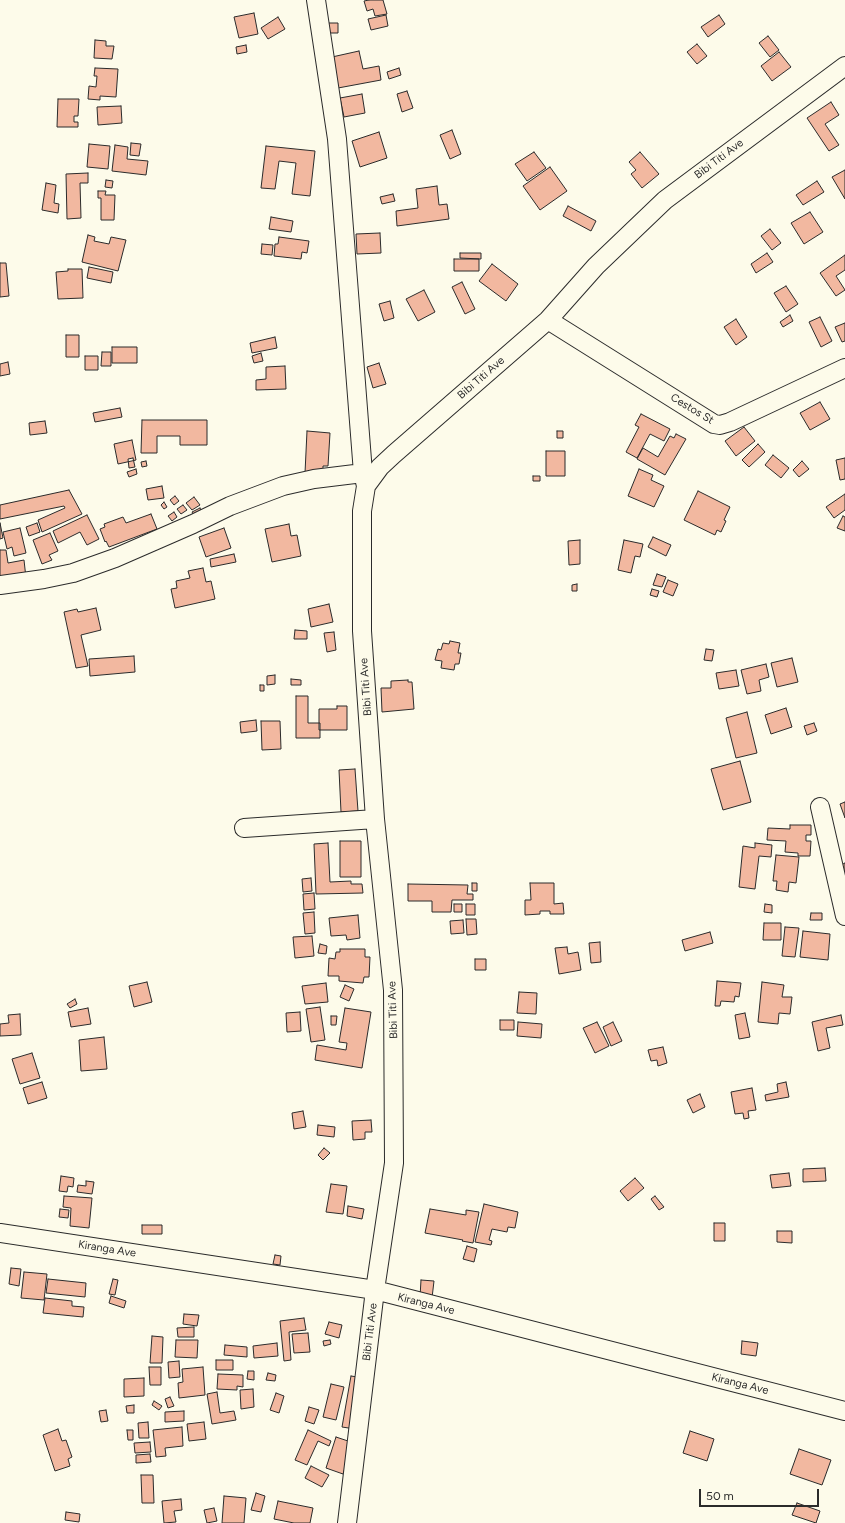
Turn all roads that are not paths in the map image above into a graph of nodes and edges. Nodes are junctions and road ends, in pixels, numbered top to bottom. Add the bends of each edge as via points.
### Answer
1 (316, 0) edge
2 (845, 66) edge
3 (548, 320) junction
4 (845, 368) edge
5 (365, 479) junction
6 (0, 584) edge
7 (820, 807) dead end
8 (375, 819) junction
9 (244, 828) dead end
10 (845, 916) edge
11 (0, 1233) edge
12 (375, 1290) junction
13 (845, 1411) edge
14 (347, 1523) edge

1 - 5 street via 338,139
2 - 3 street, Bibi Titi Ave via 665,200 596,266
3 - 4 street, Cestos St via 702,417 720,425
3 - 5 street, Bibi Titi Ave
5 - 6 street via 314,479 283,486 73,573
5 - 8 street, Bibi Titi Ave via 362,511 362,631
7 - 10 street
8 - 9 street
8 - 12 street, Bibi Titi Ave via 393,990 394,1052 394,1163
11 - 12 street, Kiranga Ave
12 - 13 street, Kiranga Ave
12 - 14 street, Bibi Titi Ave

